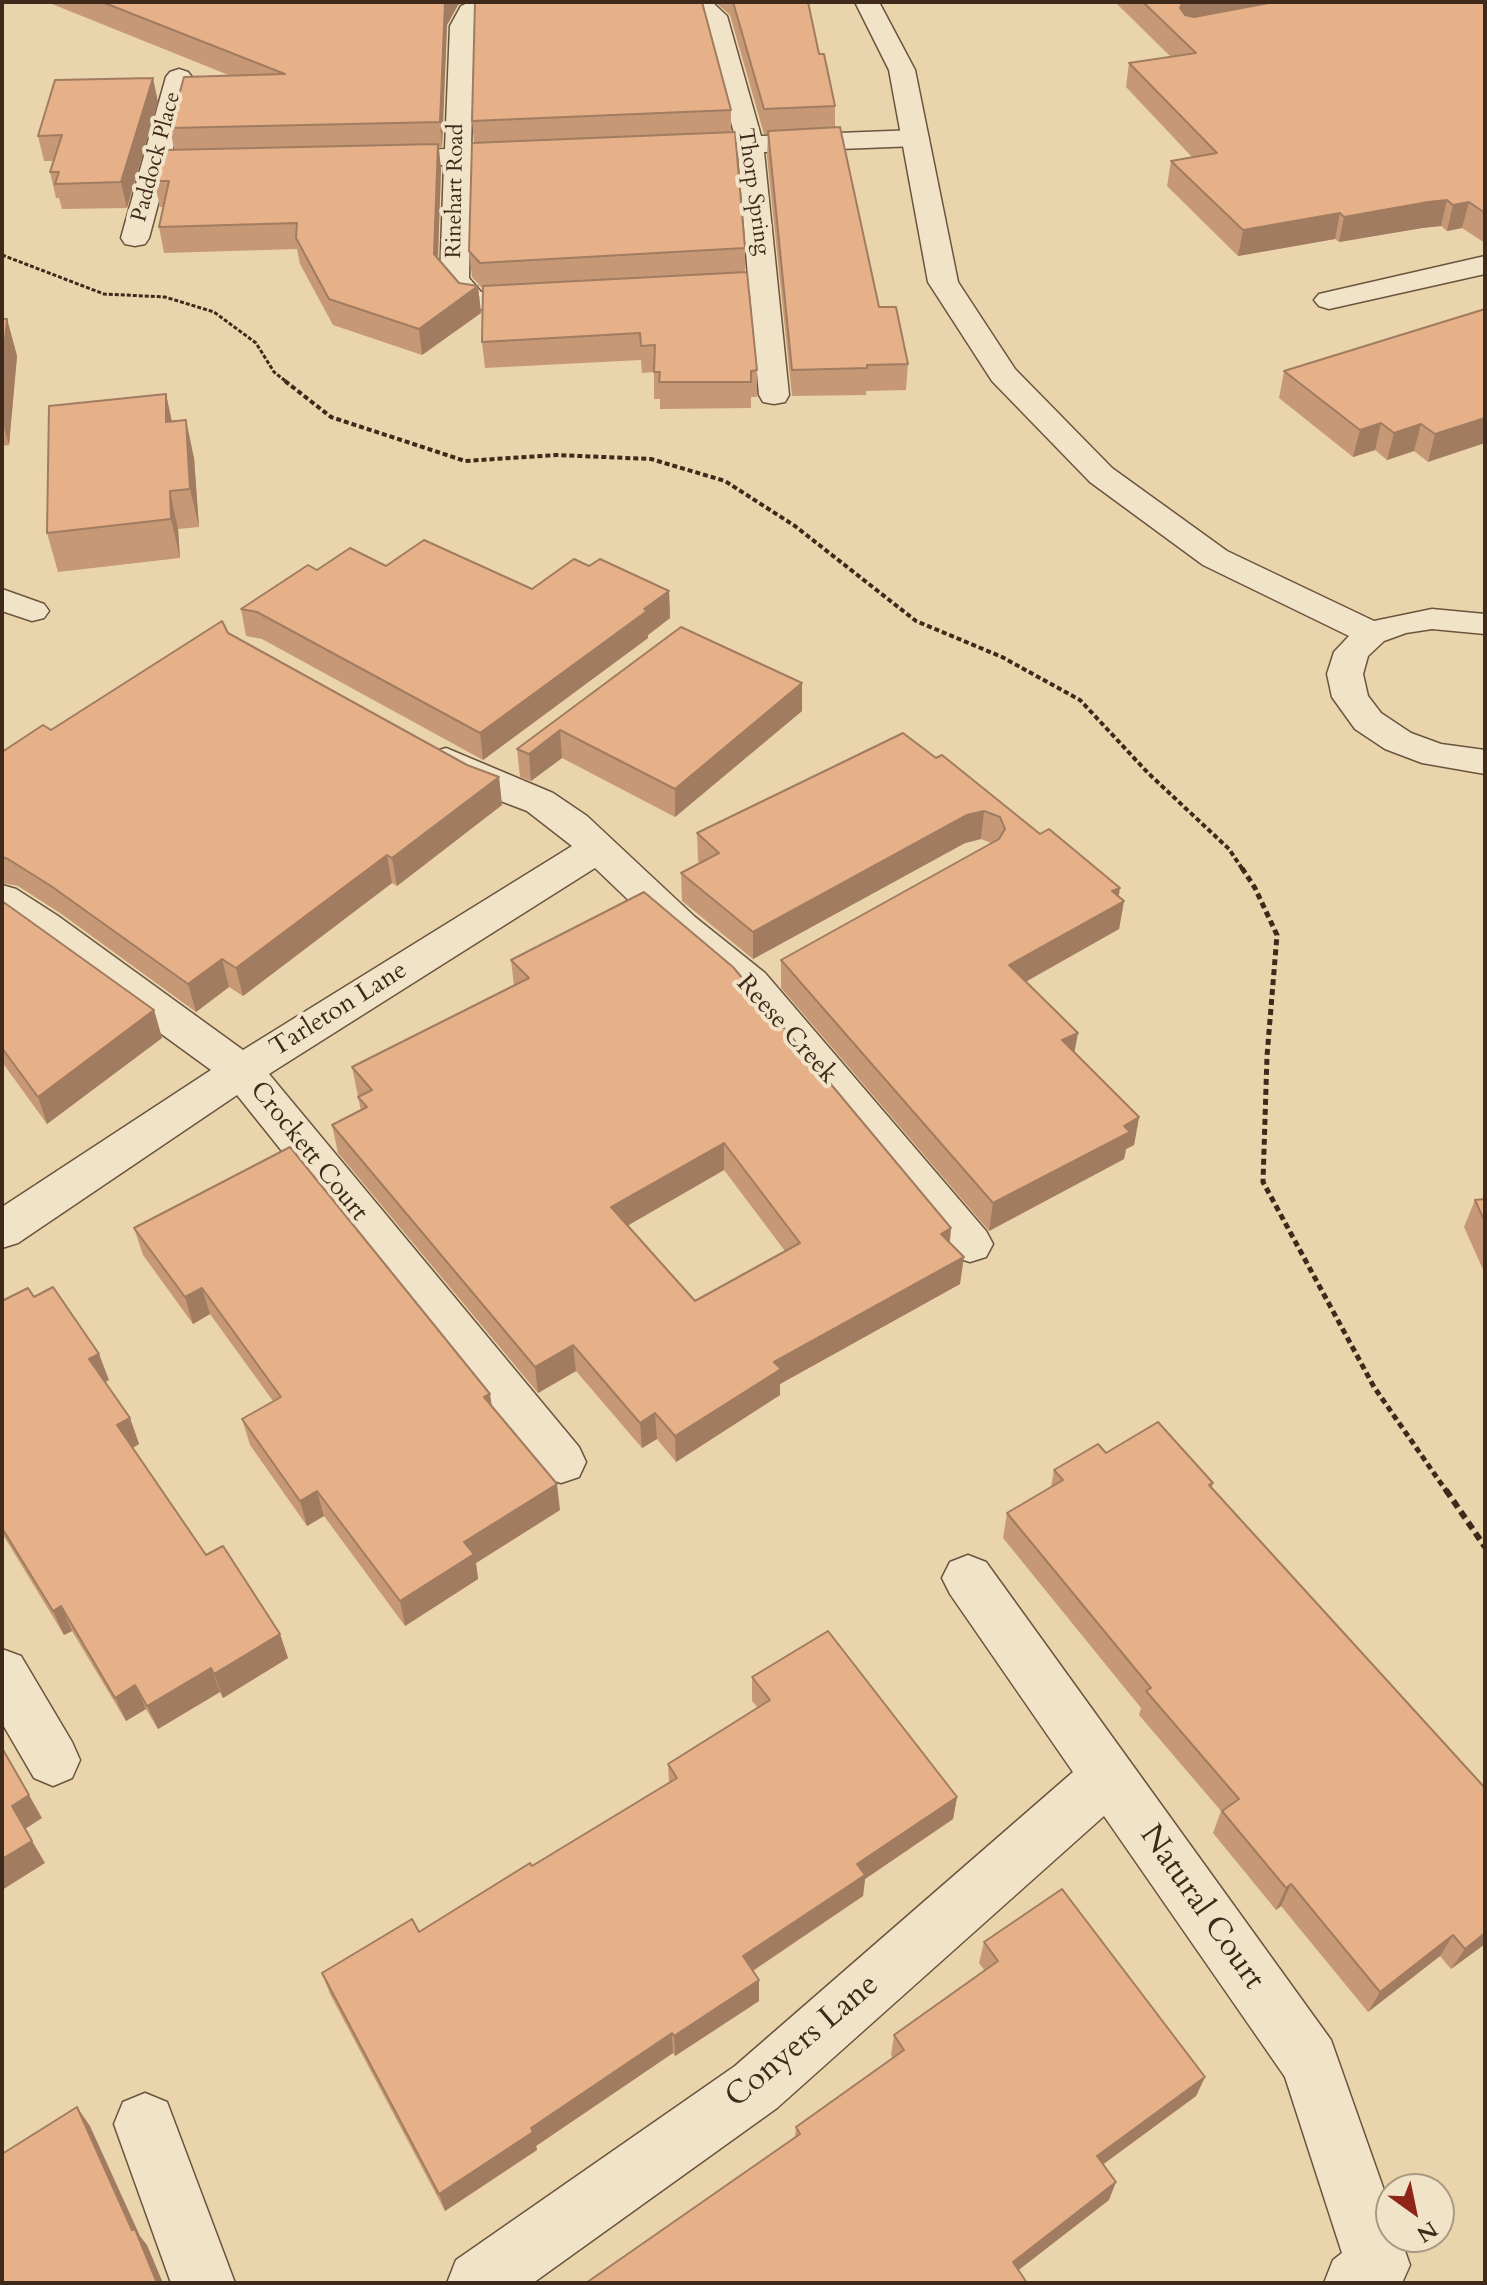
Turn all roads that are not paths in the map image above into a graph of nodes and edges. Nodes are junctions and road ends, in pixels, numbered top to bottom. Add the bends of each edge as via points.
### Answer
1 (504, 2) edge
2 (696, 2) edge
3 (867, 2) edge
4 (179, 77) dead end
5 (916, 138) junction
6 (750, 143) junction
7 (657, 148) edge
8 (564, 152) edge
9 (456, 158) junction
10 (361, 160) edge
11 (155, 164) junction
12 (187, 164) edge
13 (135, 238) dead end
14 (1485, 265) edge
15 (765, 285) junction
16 (658, 291) edge
17 (566, 296) edge
18 (1329, 300) dead end
19 (774, 395) dead end
20 (1485, 624) edge
21 (1372, 634) junction
22 (415, 743) edge
23 (521, 754) edge
24 (1485, 762) edge
25 (485, 781) junction
26 (598, 848) junction
27 (2, 899) edge
28 (242, 1071) junction
29 (2, 1230) edge
30 (970, 1244) dead end
31 (561, 1462) dead end
32 (968, 1578) dead end
33 (2, 1673) edge
34 (53, 1760) dead end
35 (1108, 1777) junction
36 (145, 2124) dead end
37 (1367, 2274) edge
38 (203, 2283) edge
39 (479, 2283) edge

1 - 9 street, Rinehart Road via 470,11 462,26
2 - 6 street, Thorp Spring via 715,16
3 - 5 street via 902,70
4 - 11 street, Paddock Place
5 - 6 street
5 - 21 street via 943,282 1003,375 1101,475 1215,558
6 - 7 street
6 - 15 street, Thorp Spring
8 - 9 street
9 - 10 street
9 - 17 street, Rinehart Road via 454,280 474,301
11 - 12 street
11 - 13 street, Paddock Place
14 - 18 street
15 - 16 street
15 - 19 street, Thorp Spring
20 - 21 street via 1432,619
21 - 24 street via 1352,652 1345,674 1350,697 1368,721 1398,741 1435,755
22 - 25 street, Reese Creek
23 - 25 street
25 - 26 street, Reese Creek via 540,802
26 - 28 street, Tarleton Lane
26 - 30 street, Reese Creek via 681,927 763,976
27 - 28 street, Crockett Court
28 - 29 street, Tarleton Lane
28 - 31 street, Crockett Court
32 - 35 street, Natural Court
33 - 34 street
35 - 37 street, Natural Court via 1310,2061
35 - 39 street, Conyers Lane via 756,2087
36 - 38 street

